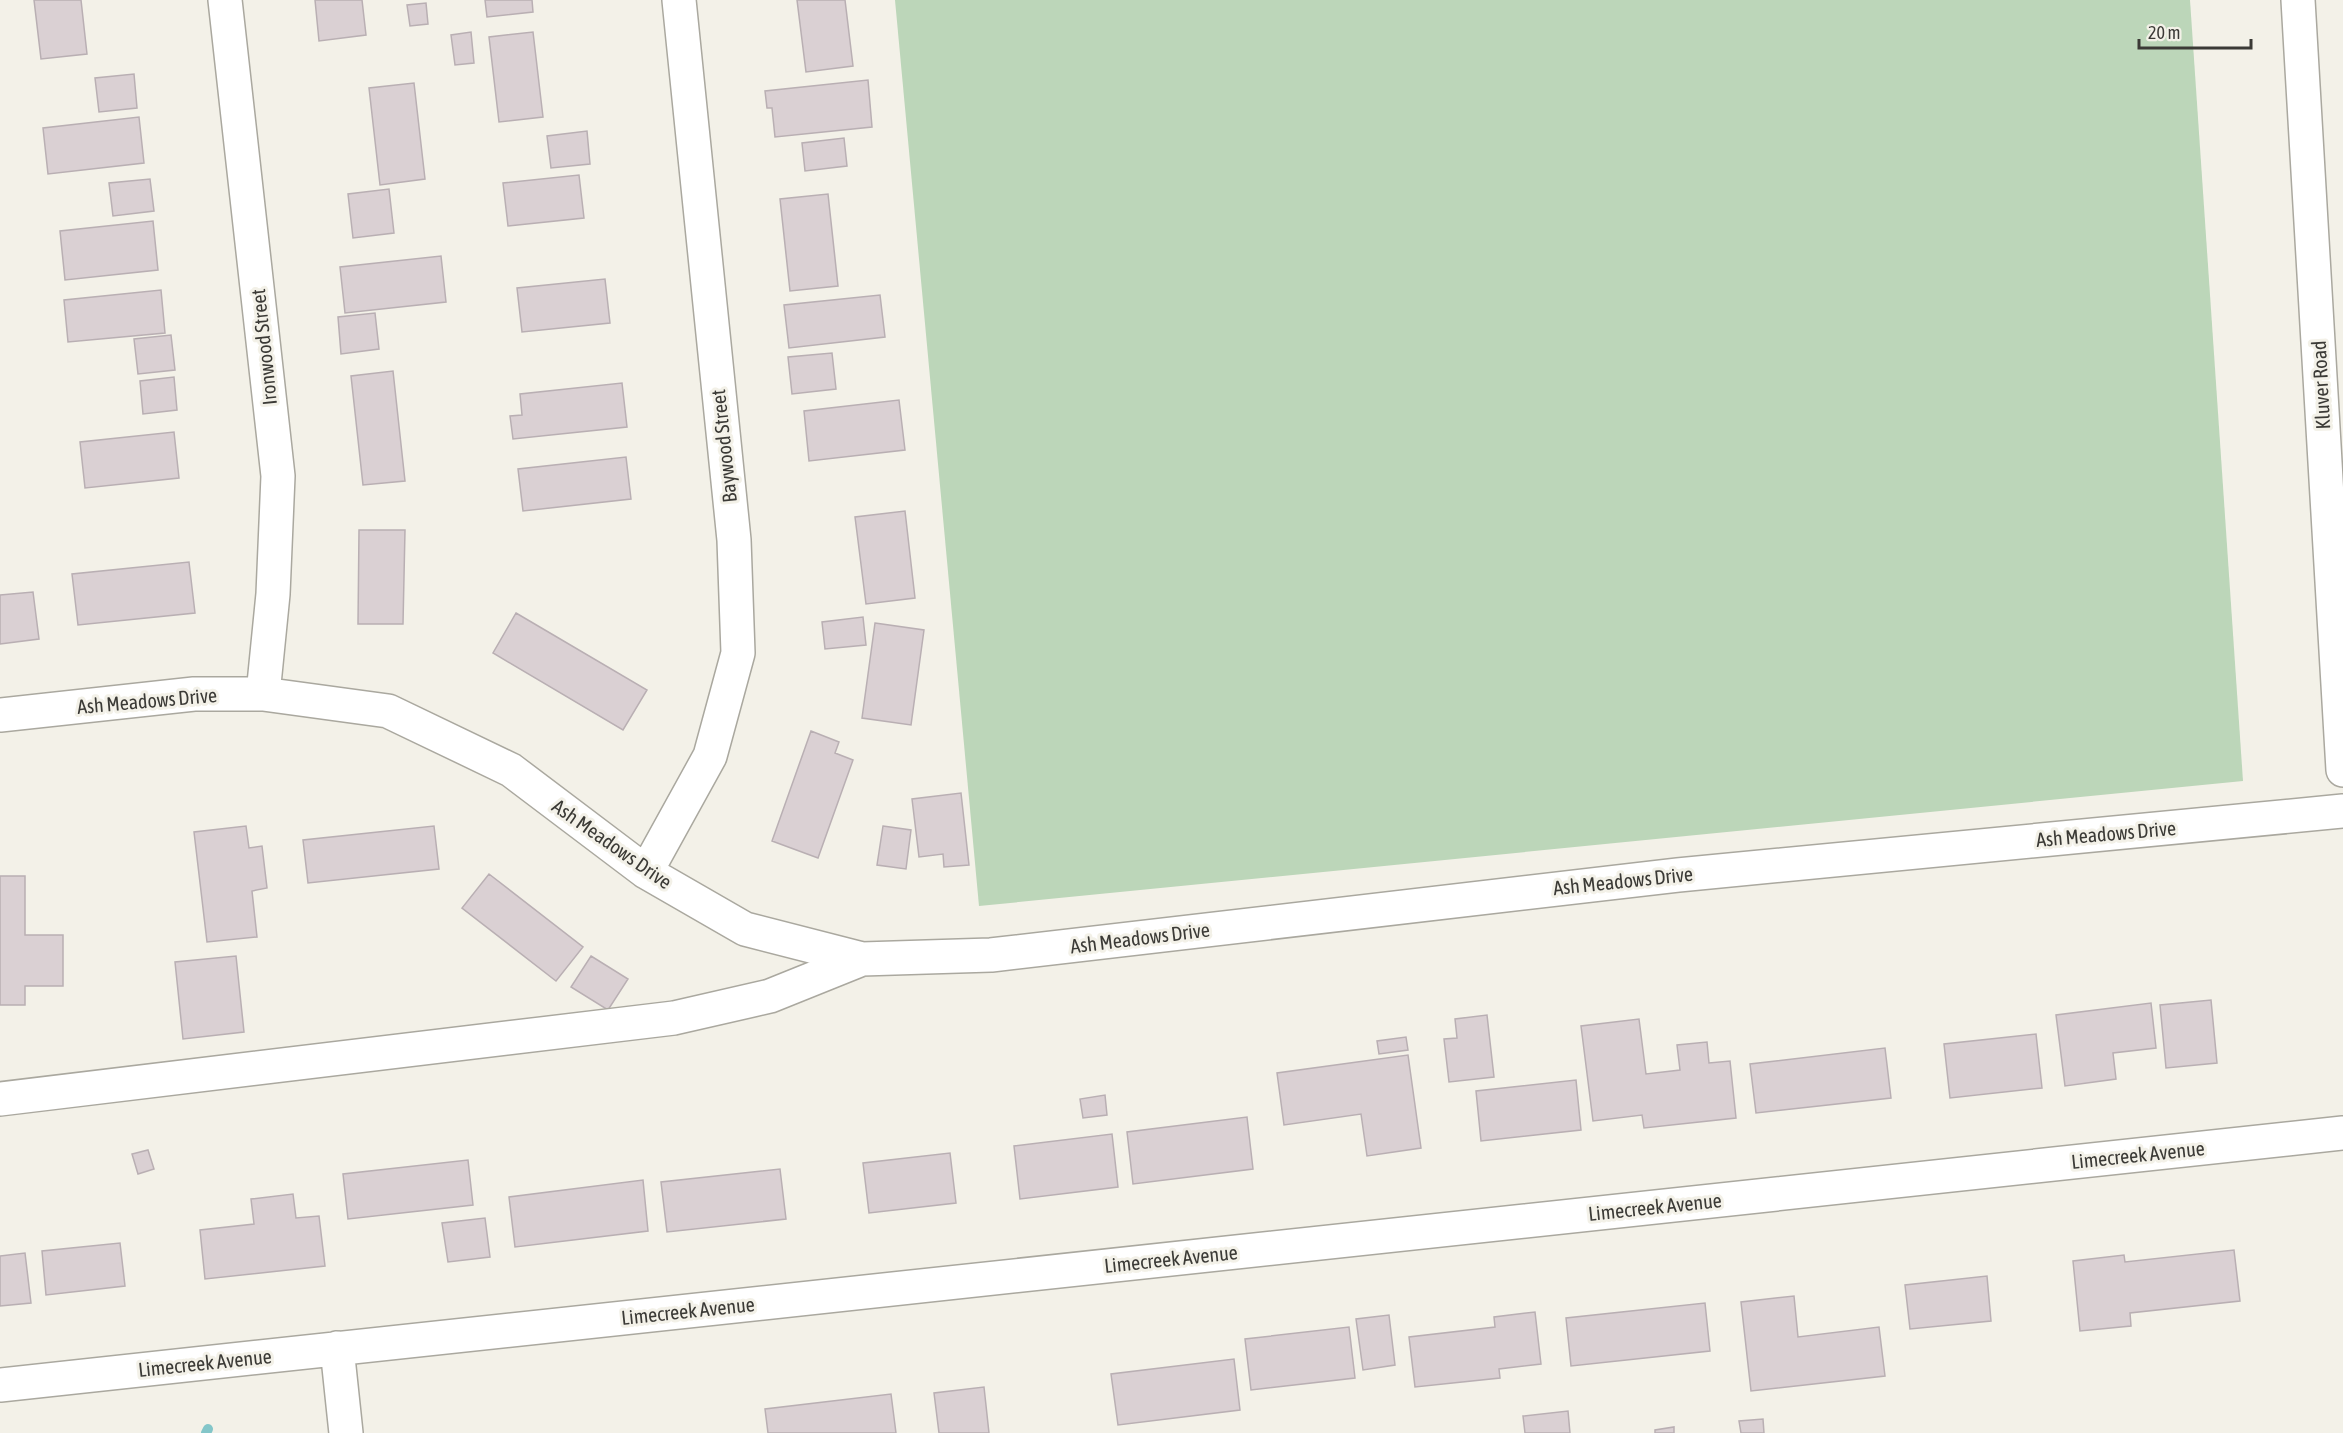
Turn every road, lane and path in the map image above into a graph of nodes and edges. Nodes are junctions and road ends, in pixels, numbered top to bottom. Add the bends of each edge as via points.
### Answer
1 (225, 0) edge
2 (679, 0) edge
3 (2298, 0) edge
4 (263, 694) junction
5 (0, 715) edge
6 (2343, 770) edge
7 (2343, 812) edge
8 (646, 873) junction
9 (862, 959) junction
10 (0, 1099) edge
11 (2343, 1133) edge
12 (337, 1348) junction
13 (0, 1385) edge
14 (346, 1433) edge

1 - 4 street, Ironwood Street via 278,476 273,594
2 - 8 street, Baywood Street via 734,540 738,653 710,756
3 - 6 street, Kluver Road
4 - 5 street, Ash Meadows Drive via 194,694
4 - 8 street, Ash Meadows Drive via 388,711 511,770
7 - 9 street, Ash Meadows Drive via 1678,875 992,955
8 - 9 street, Ash Meadows Drive via 745,929
9 - 10 street via 770,996 674,1018
11 - 12 street, Limecreek Avenue
12 - 13 street, Limecreek Avenue
12 - 14 street

